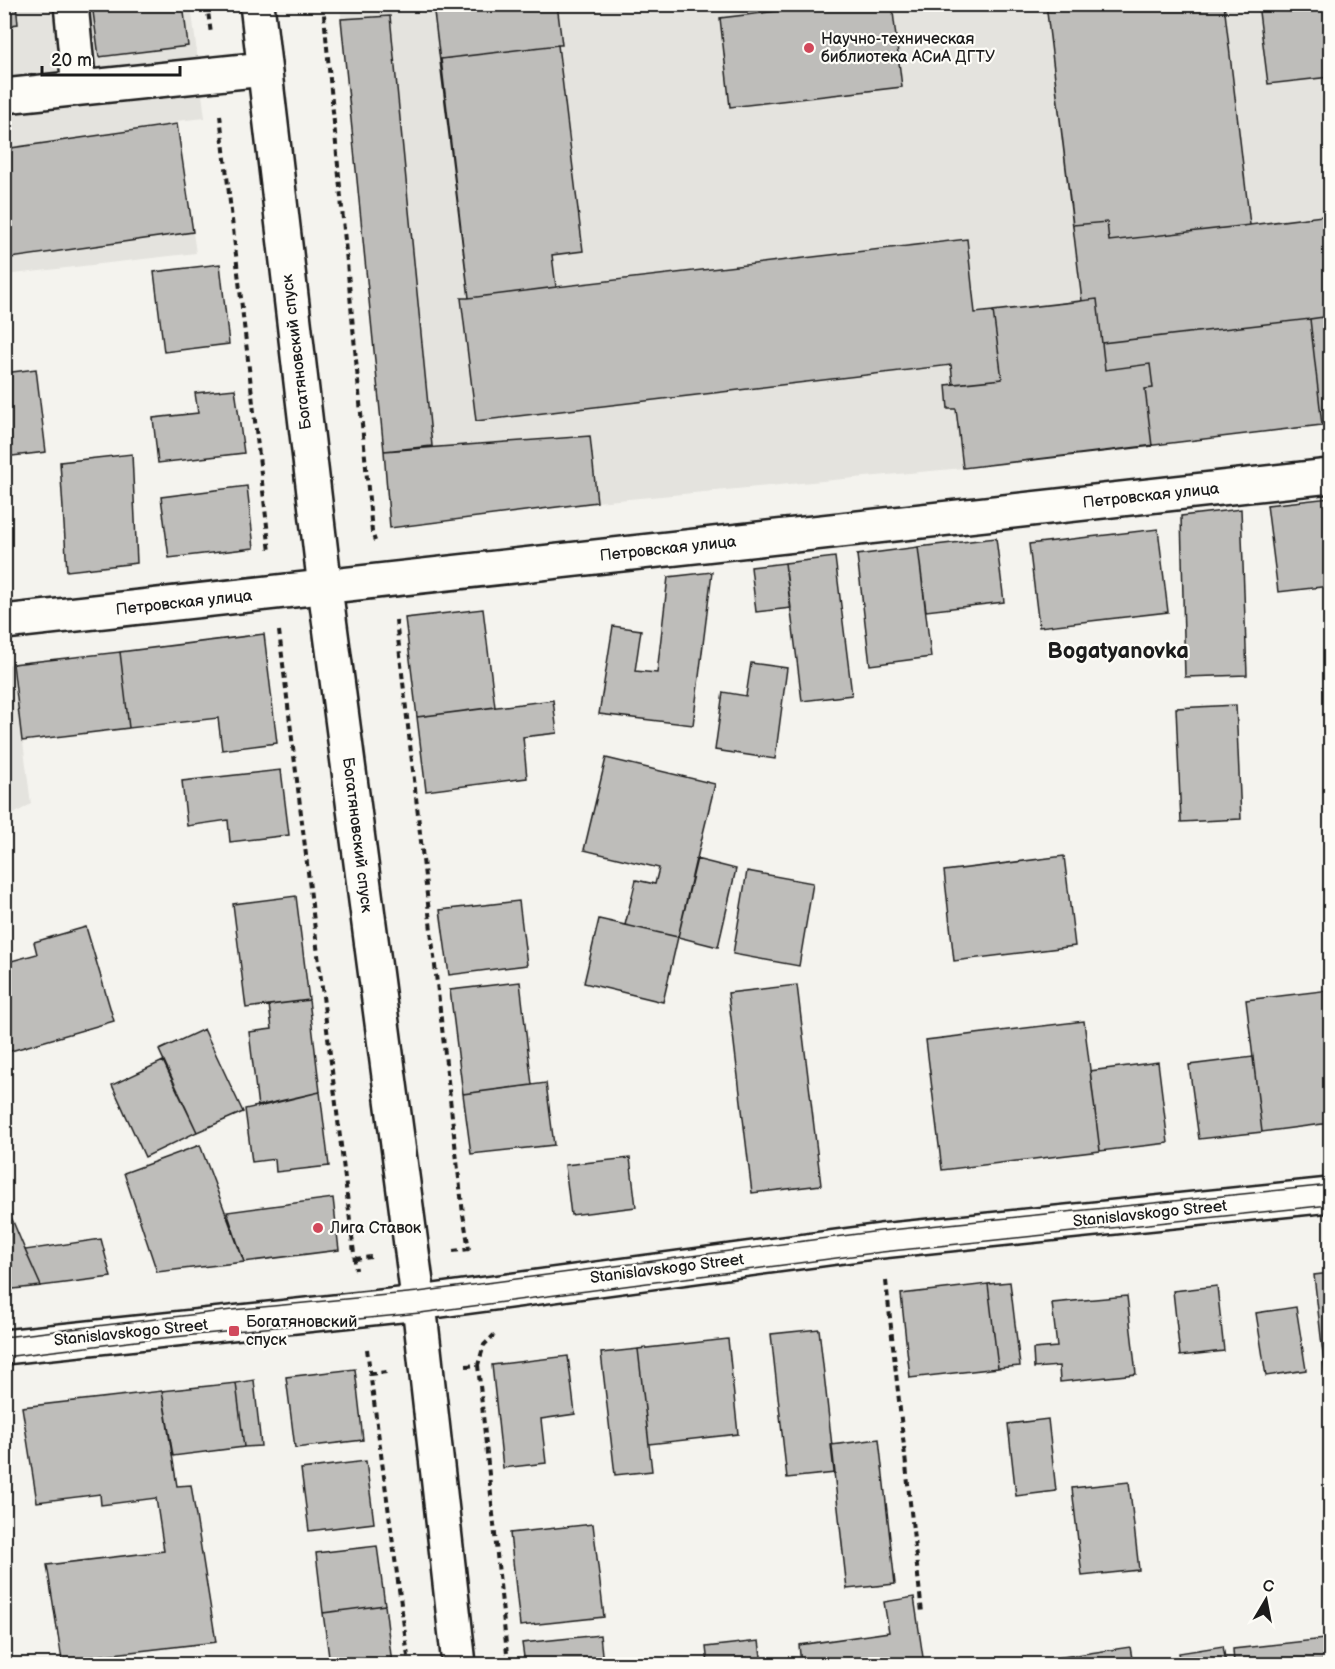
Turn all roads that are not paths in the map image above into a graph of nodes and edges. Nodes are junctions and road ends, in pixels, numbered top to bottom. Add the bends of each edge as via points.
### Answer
1 (71, 4) edge
2 (257, 4) edge
3 (264, 69) junction
4 (79, 87) junction
5 (4, 96) edge
6 (1330, 476) edge
7 (324, 588) junction
8 (4, 622) edge
9 (1330, 1195) edge
10 (419, 1303) junction
11 (4, 1347) edge
12 (459, 1665) edge

1 - 4 street
2 - 3 street, Богатяновский спуск
3 - 4 street
3 - 7 street, Богатяновский спуск
4 - 5 street
6 - 7 street, Петровская улица
7 - 8 street, Петровская улица
7 - 10 street, Богатяновский спуск
9 - 10 street, Stanislavskogo Street via 881,1241
10 - 11 street, Stanislavskogo Street
10 - 12 street, Богатяновский спуск

